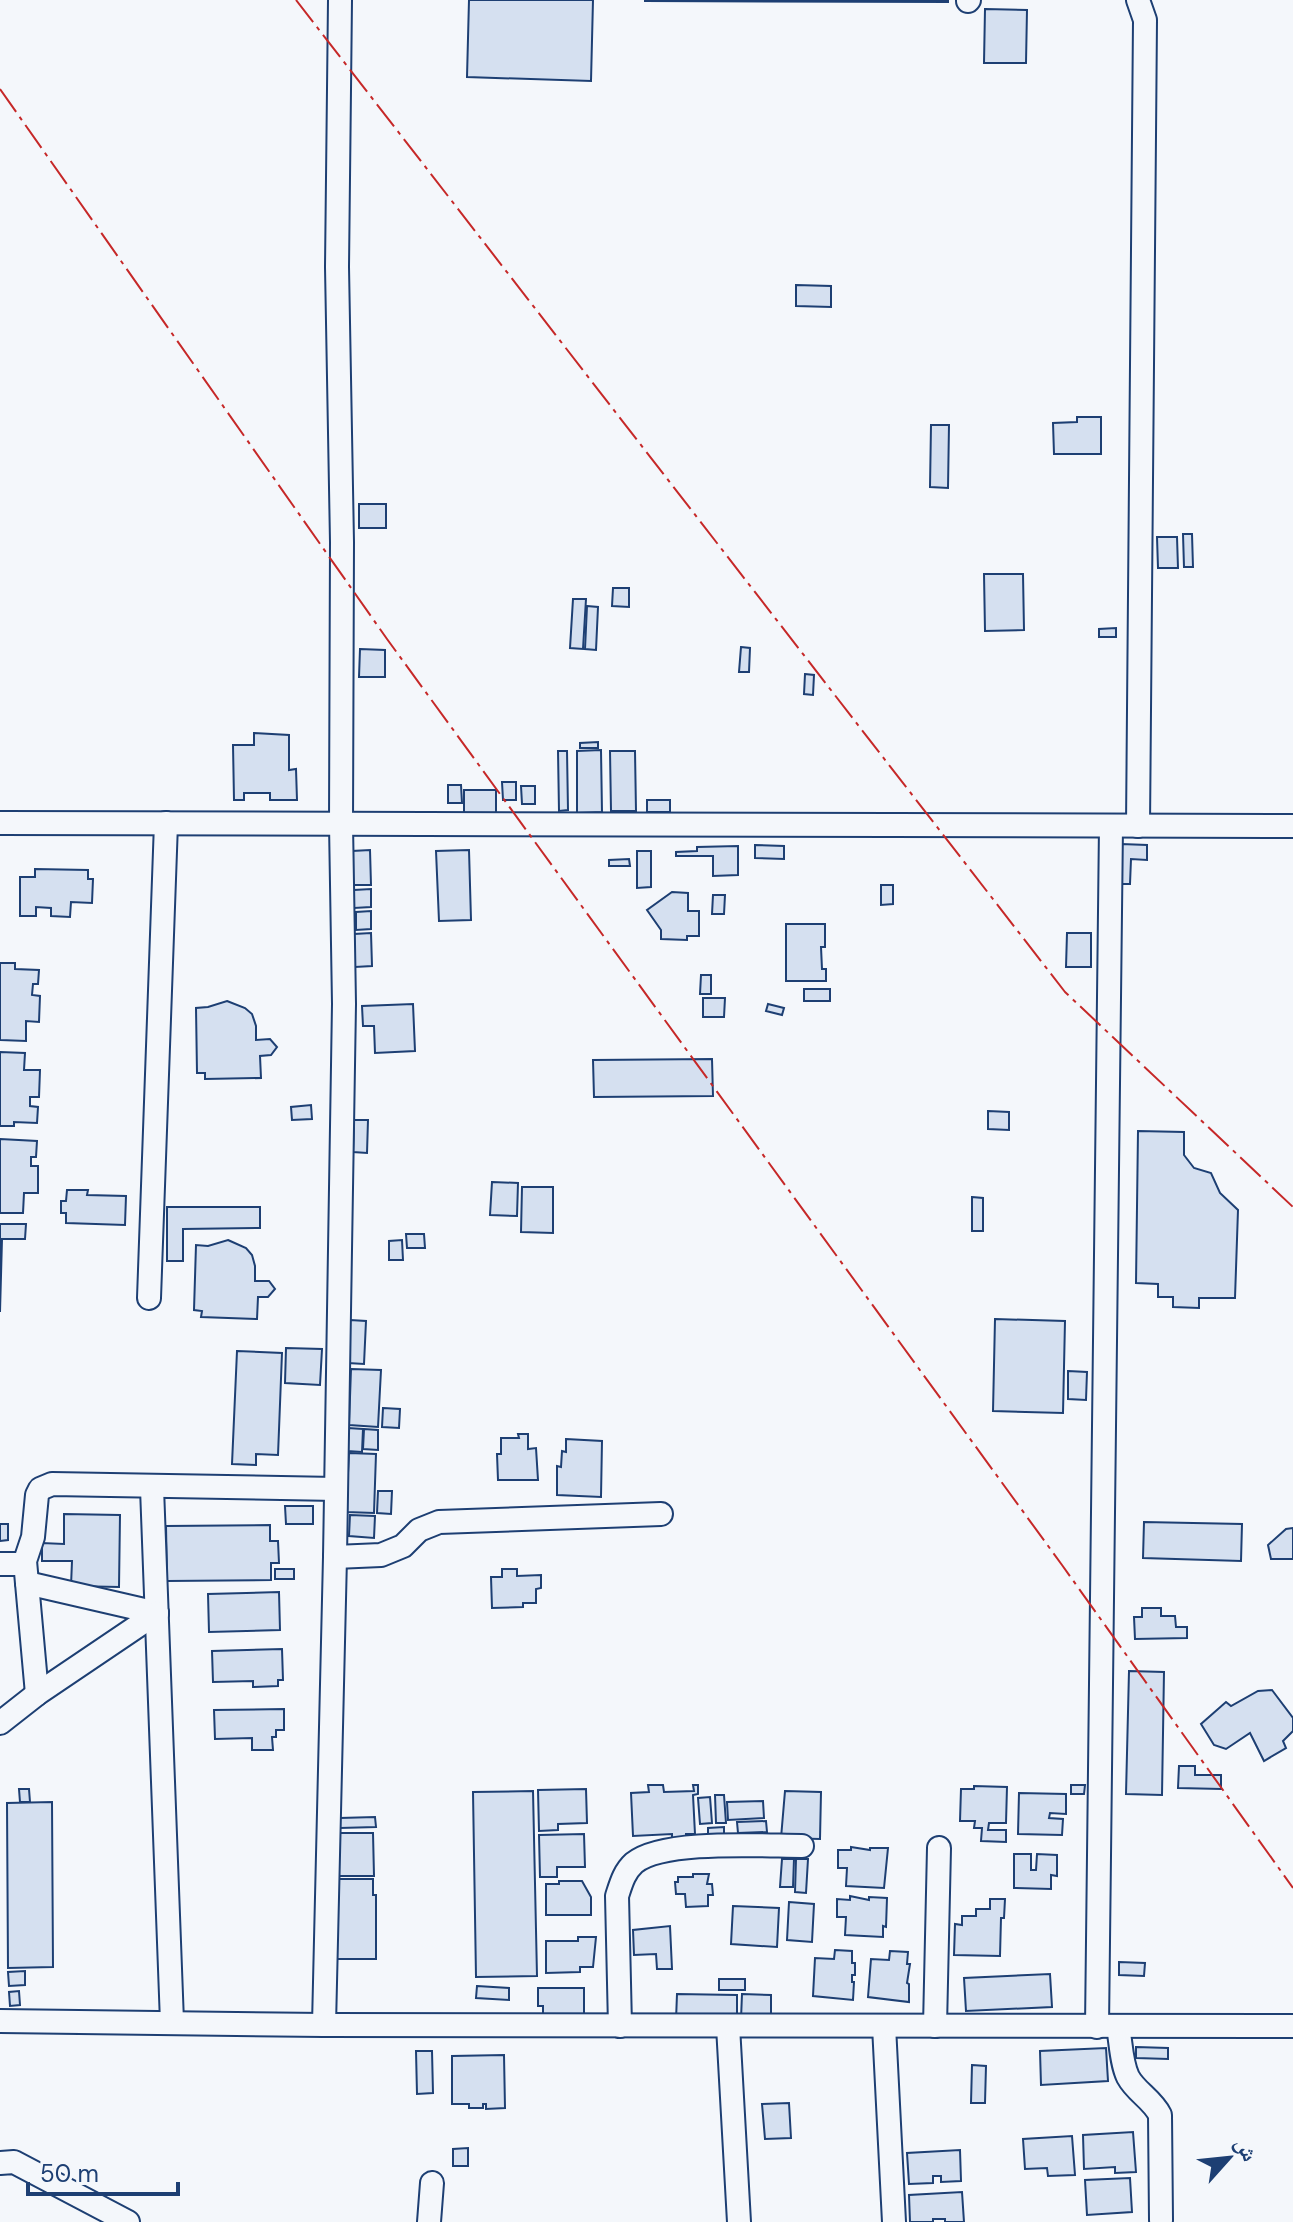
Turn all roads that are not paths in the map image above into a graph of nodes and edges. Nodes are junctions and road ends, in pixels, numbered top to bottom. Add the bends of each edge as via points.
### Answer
1 (340, 0) edge
2 (1138, 0) edge
3 (0, 823) edge
4 (166, 823) junction
5 (341, 824) junction
6 (1111, 826) junction
7 (1138, 826) junction
8 (1293, 826) edge
9 (149, 1298) dead end
10 (152, 1488) junction
11 (336, 1489) junction
12 (661, 1514) dead end
13 (335, 1557) junction
14 (0, 1564) edge
15 (26, 1572) junction
16 (157, 1613) junction
17 (37, 1694) junction
18 (0, 1723) edge
19 (802, 1846) dead end
20 (939, 1848) dead end
21 (0, 2021) edge
22 (172, 2022) junction
23 (324, 2025) junction
24 (620, 2026) junction
25 (728, 2026) junction
26 (884, 2026) junction
27 (935, 2026) junction
28 (1293, 2026) edge
29 (1107, 2027) junction
30 (0, 2163) edge
31 (432, 2183) dead end
32 (1161, 2220) edge
33 (128, 2222) edge
34 (429, 2222) edge
35 (739, 2222) edge
36 (894, 2222) edge

1 - 5 street
2 - 7 street via 1145,20
3 - 4 street
4 - 5 street
4 - 9 street
5 - 6 street
5 - 11 street via 344,1004
6 - 7 street
6 - 29 street
7 - 8 street
10 - 11 street
10 - 15 street via 46,1486 37,1495
10 - 16 street
11 - 13 street
12 - 13 street via 439,1522 381,1555
13 - 23 street
14 - 15 street via 20,1564
15 - 16 street
15 - 17 street
16 - 17 street
16 - 22 street
17 - 18 street
19 - 24 street via 670,1849 632,1865 617,1896
20 - 27 street
21 - 22 street
22 - 23 street
23 - 24 street
24 - 25 street
25 - 26 street
25 - 35 street
26 - 27 street
26 - 36 street
27 - 29 street
28 - 29 street
29 - 32 street via 1127,2075 1160,2115
30 - 33 street via 14,2162
31 - 34 street

